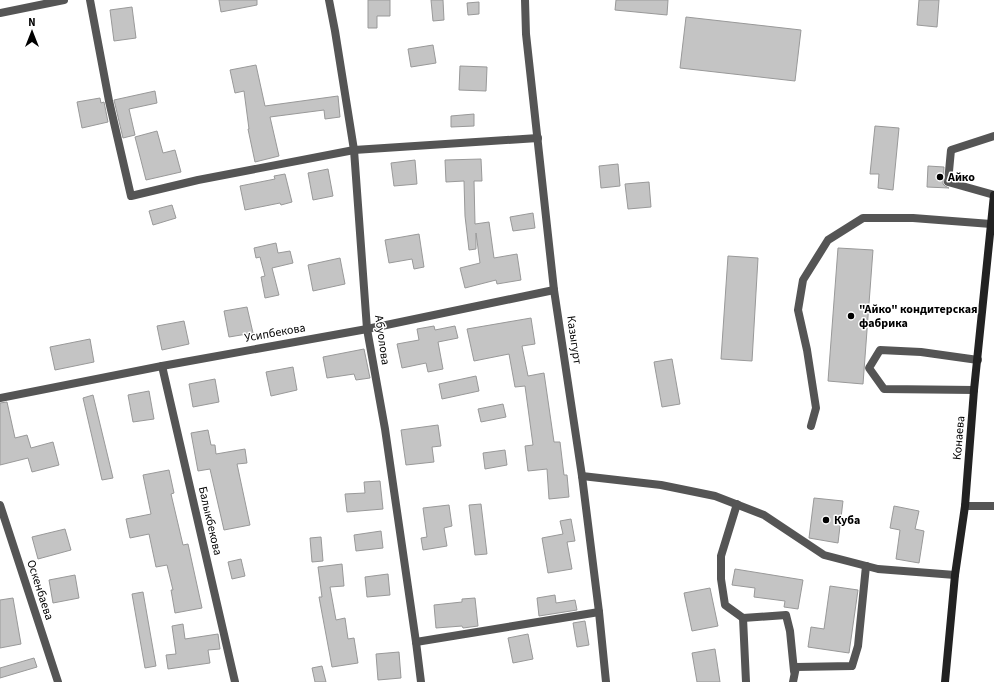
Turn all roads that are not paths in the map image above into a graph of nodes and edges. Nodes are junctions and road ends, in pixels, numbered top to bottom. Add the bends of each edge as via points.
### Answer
1 (64, 0) edge
2 (90, 0) edge
3 (329, 0) edge
4 (525, 0) edge
5 (0, 13) edge
6 (994, 136) edge
7 (538, 138) junction
8 (354, 150) junction
9 (994, 196) edge
10 (991, 224) junction
11 (554, 290) junction
12 (367, 329) junction
13 (978, 360) junction
14 (162, 366) junction
15 (974, 390) junction
16 (0, 398) edge
17 (811, 426) dead end
18 (582, 476) junction
19 (737, 504) junction
20 (0, 505) edge
21 (965, 506) junction
22 (994, 506) edge
23 (866, 566) junction
24 (955, 575) junction
25 (599, 612) junction
26 (743, 618) junction
27 (416, 642) junction
28 (795, 673) junction
29 (58, 682) edge
30 (235, 682) edge
31 (421, 682) edge
32 (606, 682) edge
33 (746, 682) edge
34 (793, 682) edge
35 (945, 682) edge

1 - 5 street
2 - 8 street via 109,101 131,196 198,180
3 - 8 street, Абуолова
4 - 7 street, Казыгурт via 526,34
6 - 9 street via 951,150 948,182
7 - 8 street
7 - 11 street, Казыгурт
8 - 12 street, Абуолова
9 - 10 main road, Конаева
10 - 13 main road, Конаева
10 - 17 street via 914,218 863,218 828,240 803,280 798,310 816,408
11 - 12 street, Усипбекова
11 - 18 street, Казыгурт
12 - 14 street, Усипбекова
12 - 27 street, Абуолова via 385,429
13 - 15 main road, Конаева
13 - 15 street via 921,352 880,350 869,368 884,389
14 - 16 street, Усипбекова
14 - 30 street, Балыкбекова
15 - 21 main road, Конаева
18 - 19 street via 661,485 715,496
18 - 25 street, Казыгурт
19 - 23 street via 764,515 824,555
19 - 26 street via 722,556 722,579 725,605
20 - 29 street, Оскенбаева
21 - 22 street
21 - 24 main road, Конаева
23 - 24 street
23 - 28 street via 858,646 852,666 796,667
24 - 35 main road, Конаева
25 - 27 street
25 - 32 street, Казыгурт
26 - 28 street via 786,616
26 - 33 street
27 - 31 street, Абуолова
28 - 34 street

